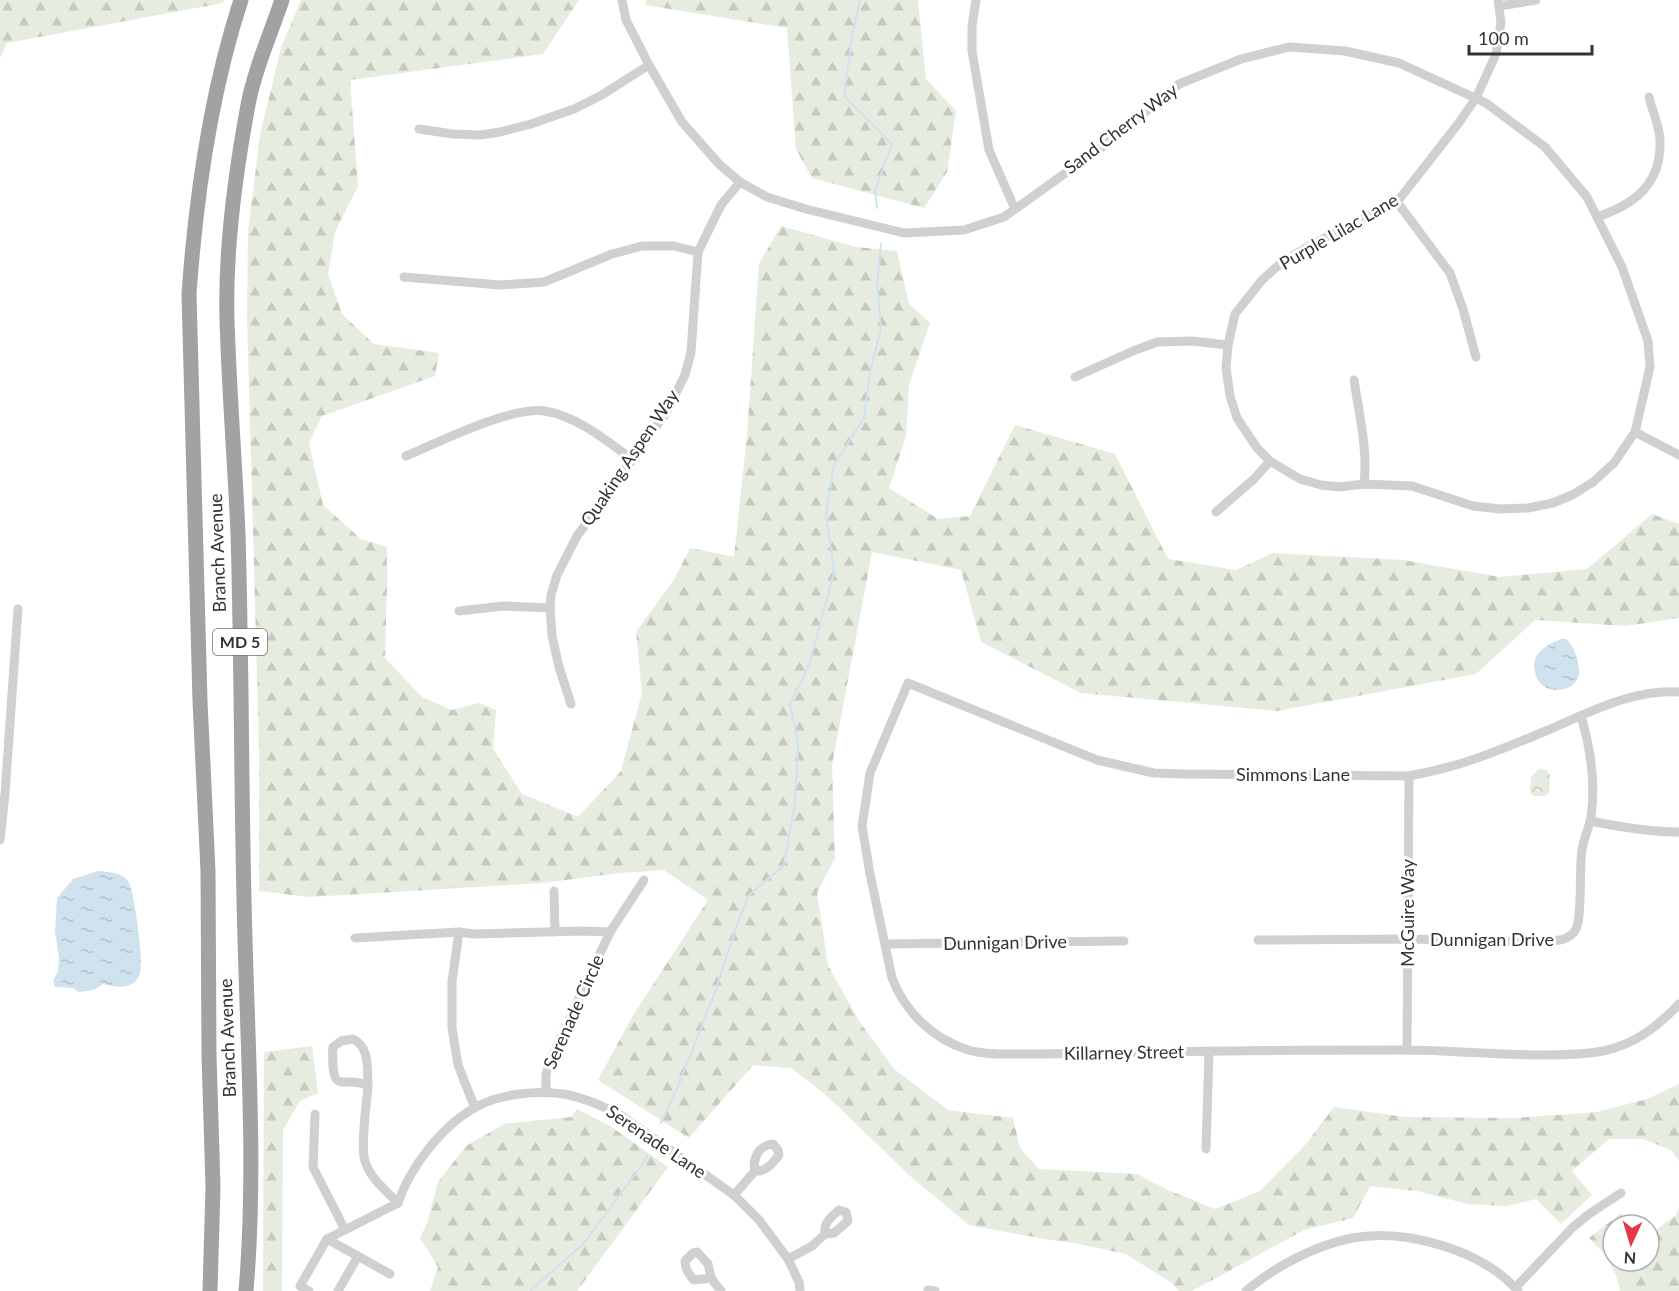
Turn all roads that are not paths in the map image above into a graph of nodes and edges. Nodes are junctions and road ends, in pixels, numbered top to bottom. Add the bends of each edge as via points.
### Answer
1 (241, 0) edge
2 (282, 0) edge
3 (622, 0) edge
4 (976, 0) edge
5 (1536, 0) edge
6 (1498, 3) edge
7 (649, 64) junction
8 (1649, 97) dead end
9 (1476, 98) junction
10 (418, 129) dead end
11 (740, 182) junction
12 (1397, 202) junction
13 (1015, 209) junction
14 (1597, 217) junction
15 (698, 252) junction
16 (404, 277) dead end
17 (1228, 345) junction
18 (1476, 357) dead end
19 (1075, 377) dead end
20 (1354, 380) dead end
21 (1635, 432) junction
22 (1679, 455) edge
23 (406, 456) dead end
24 (633, 460) junction
25 (1269, 461) junction
26 (1364, 484) junction
27 (1216, 512) dead end
28 (550, 608) junction
29 (18, 609) dead end
30 (459, 611) dead end
31 (908, 683) joint
32 (1679, 692) edge
33 (571, 704) dead end
34 (1581, 716) junction
35 (1409, 776) junction
36 (1590, 821) junction
37 (1679, 832) edge
38 (0, 840) edge
39 (644, 880) dead end
40 (554, 891) dead end
41 (459, 932) junction
42 (555, 932) junction
43 (610, 932) junction
44 (355, 938) dead end
45 (1408, 939) junction
46 (1258, 940) dead end
47 (1124, 941) dead end
48 (886, 944) junction
49 (1679, 1004) edge
50 (1407, 1050) junction
51 (1209, 1051) junction
52 (368, 1085) junction
53 (546, 1093) junction
54 (475, 1108) junction
55 (315, 1114) dead end
56 (1206, 1149) dead end
57 (755, 1171) dead end
58 (1621, 1193) dead end
59 (734, 1195) junction
60 (398, 1203) junction
61 (345, 1230) junction
62 (825, 1234) dead end
63 (327, 1239) junction
64 (358, 1256) junction
65 (788, 1258) junction
66 (390, 1274) dead end
67 (711, 1278) dead end
68 (1516, 1289) edge
69 (210, 1291) edge
70 (246, 1291) edge
71 (309, 1291) edge
72 (338, 1291) edge
73 (721, 1291) edge
74 (800, 1291) edge
75 (1246, 1291) edge

1 - 69 highway, Branch Avenue / MD 5 via 217,85 207,141 189,294 208,871 213,1187
2 - 70 highway, Branch Avenue / MD 5 via 248,103 234,190 227,317 238,533 249,1057
3 - 7 street, Sand Cherry Way via 626,20
4 - 13 street via 972,51 989,150
5 - 6 street
6 - 9 street, Purple Lilac Lane via 1502,22 1496,54
7 - 10 street via 574,109 500,132 480,135
7 - 11 street, Sand Cherry Way via 682,122
8 - 14 street via 1660,138 1650,182 1640,195
9 - 12 street, Purple Lilac Lane
9 - 13 street, Sand Cherry Way via 1400,63 1345,51 1289,47 1241,59 1179,84
9 - 14 street, Sand Cherry Way via 1545,147 1587,197
11 - 13 street, Sand Cherry Way via 767,197 904,233 964,230 1004,217
11 - 15 street, Quaking Aspen Way via 721,205
12 - 17 street, Purple Lilac Lane via 1281,263 1235,314
12 - 18 street via 1450,273
14 - 21 street, Sand Cherry Way via 1622,267 1648,341 1650,367
15 - 16 street via 674,246 642,246 544,282 500,285
15 - 24 street, Quaking Aspen Way via 691,351 685,375 666,413
17 - 19 street via 1192,340 1157,342
17 - 25 street, Purple Lilac Lane via 1226,368 1237,418
20 - 26 street via 1363,436
21 - 22 street
21 - 26 street, Purple Lilac Lane via 1614,463 1593,482 1545,505 1500,509 1473,506 1412,486
23 - 24 street via 493,420 543,411 582,424
24 - 28 street, Quaking Aspen Way via 577,536 557,575
25 - 26 street, Purple Lilac Lane via 1300,479 1321,485
25 - 27 street
28 - 30 street via 502,606
28 - 33 street, Quaking Aspen Way via 552,636
29 - 38 street
31 - 35 street, Simmons Lane via 1097,760 1154,772
31 - 48 street, Killarney Street via 870,773 862,826
32 - 34 street, Simmons Lane via 1629,697
34 - 35 street, Simmons Lane via 1475,760
34 - 36 street, Dunnigan Drive via 1593,764
35 - 45 street, McGuire Way
36 - 37 street
36 - 45 street, Dunnigan Drive via 1582,847 1577,930 1570,936 1562,941 1543,942
39 - 43 street, Serenade Circle
40 - 42 street
41 - 42 street, Serenade Circle
41 - 44 street, Serenade Circle
41 - 54 street via 452,981 452,1028 458,1065
42 - 43 street, Serenade Circle
43 - 53 street, Serenade Circle via 550,1061
45 - 46 street, Dunnigan Drive
45 - 50 street, McGuire Way
47 - 48 street, Dunnigan Drive
48 - 51 street, Killarney Street via 892,978 905,1004 936,1034 968,1050 988,1054
49 - 50 street, Killarney Street via 1641,1037 1622,1047 1591,1053 1527,1055
50 - 51 street, Killarney Street
51 - 56 street
52 - 52 street via 367,1059 361,1045 353,1039 337,1043 332,1056 336,1080
52 - 60 street via 363,1150 366,1163
53 - 54 street, Serenade Lane via 509,1096
53 - 59 street, Serenade Lane via 583,1099 619,1114
54 - 60 street, Serenade Lane via 434,1143 405,1182
55 - 61 street via 313,1167
57 - 59 street
58 - 68 street via 1572,1228
59 - 65 street, Serenade Lane
60 - 61 street
61 - 63 street
62 - 65 street
63 - 64 street
63 - 71 street via 300,1286
64 - 66 street
64 - 72 street
65 - 74 street, Serenade Lane
67 - 73 street
68 - 75 street via 1458,1250 1425,1241 1377,1236 1332,1243 1272,1271

